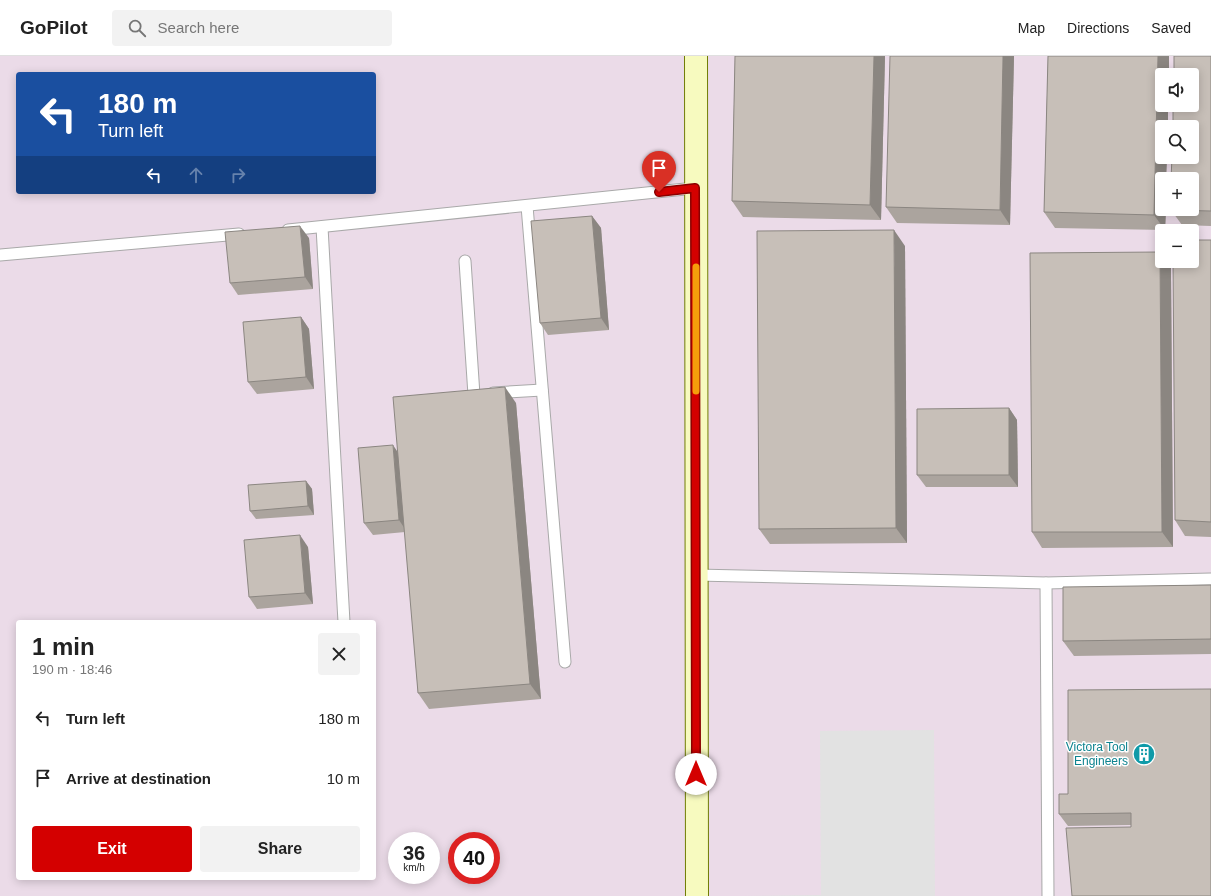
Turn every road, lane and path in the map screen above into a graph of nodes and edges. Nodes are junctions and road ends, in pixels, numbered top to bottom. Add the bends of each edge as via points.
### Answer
1 (696, 56) edge
2 (695, 188) junction
3 (527, 206) junction
4 (322, 227) junction
5 (274, 231) edge
6 (251, 233) edge
7 (0, 255) edge
8 (465, 261) dead end
9 (542, 390) junction
10 (474, 395) junction
11 (460, 396) edge
12 (696, 576) junction
13 (1211, 579) edge
14 (1046, 583) junction
15 (344, 620) edge
16 (565, 662) dead end
17 (697, 896) edge
18 (1048, 896) edge

1 - 2 street
2 - 3 lane
2 - 12 street
3 - 4 lane
3 - 9 lane
4 - 5 lane
4 - 15 lane
6 - 7 lane
8 - 10 lane
9 - 10 lane
9 - 16 lane
10 - 11 lane
12 - 14 lane
12 - 17 street
13 - 14 lane
14 - 18 lane

